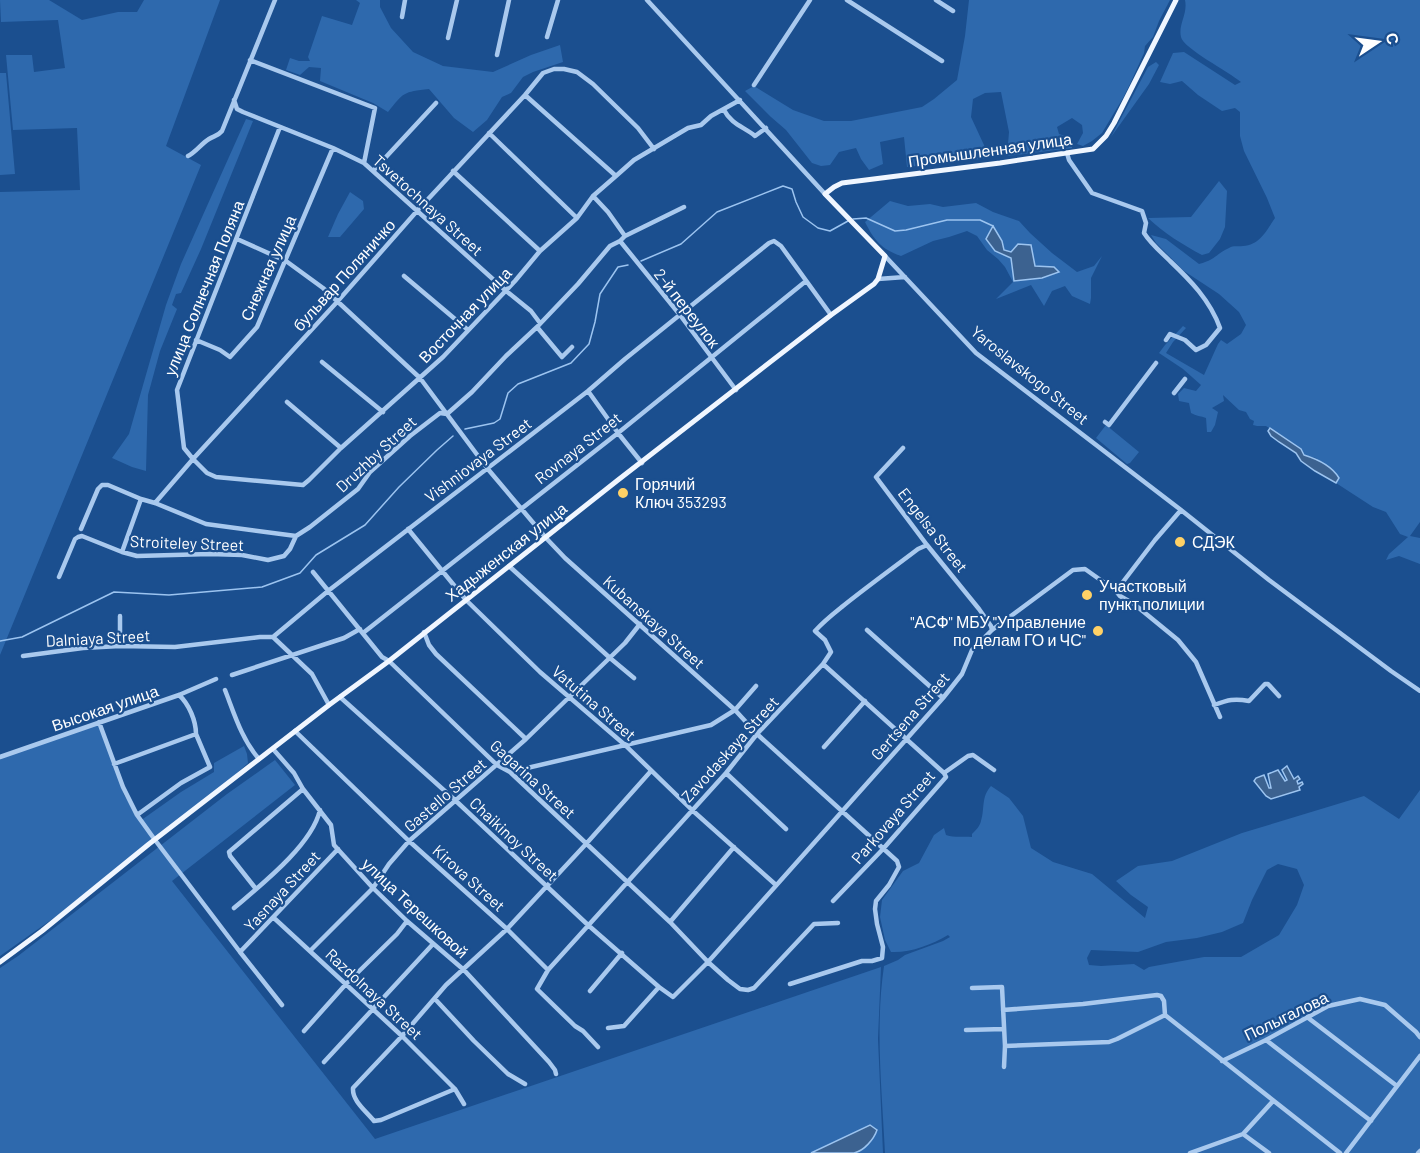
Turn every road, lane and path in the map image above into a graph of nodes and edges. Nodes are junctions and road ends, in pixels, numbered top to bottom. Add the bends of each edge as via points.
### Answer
1 (275, 0) edge
2 (405, 0) edge
3 (457, 0) edge
4 (509, 0) edge
5 (558, 0) edge
6 (647, 0) edge
7 (810, 0) edge
8 (847, 0) edge
9 (936, 0) edge
10 (1176, 0) edge
11 (953, 11) dead end
12 (402, 17) dead end
13 (547, 37) dead end
14 (447, 38) dead end
15 (497, 55) dead end
16 (250, 60) junction
17 (942, 61) dead end
18 (754, 85) dead end
19 (525, 95) junction
20 (234, 100) junction
21 (740, 100) junction
22 (436, 103) dead end
23 (724, 110) junction
24 (280, 128) junction
25 (766, 128) junction
26 (489, 133) junction
27 (333, 147) junction
28 (654, 149) junction
29 (1067, 153) junction
30 (188, 156) dead end
31 (364, 163) junction
32 (374, 171) junction
33 (453, 171) junction
34 (616, 176) junction
35 (825, 194) junction
36 (593, 196) junction
37 (684, 207) dead end
38 (417, 211) junction
39 (577, 218) junction
40 (625, 236) junction
41 (237, 239) junction
42 (620, 241) junction
43 (540, 251) junction
44 (885, 256) junction
45 (286, 261) junction
46 (404, 276) dead end
47 (905, 277) junction
48 (878, 279) junction
49 (806, 281) junction
50 (505, 290) junction
51 (337, 302) junction
52 (680, 315) junction
53 (831, 315) junction
54 (539, 325) junction
55 (468, 330) junction
56 (196, 340) junction
57 (1166, 340) dead end
58 (572, 347) dead end
59 (711, 358) junction
60 (322, 363) dead end
61 (1156, 363) dead end
62 (420, 378) junction
63 (1185, 379) dead end
64 (736, 390) junction
65 (588, 391) junction
66 (1174, 393) dead end
67 (287, 402) dead end
68 (383, 412) junction
69 (447, 414) junction
70 (1105, 422) dead end
71 (618, 433) junction
72 (341, 448) junction
73 (903, 448) dead end
74 (193, 459) junction
75 (642, 462) junction
76 (487, 468) junction
77 (141, 499) junction
78 (155, 503) junction
79 (520, 508) junction
80 (1181, 510) junction
81 (81, 528) dead end
82 (408, 529) junction
83 (296, 536) junction
84 (546, 538) junction
85 (927, 544) junction
86 (122, 552) junction
87 (509, 566) junction
88 (442, 571) junction
89 (313, 572) dead end
90 (59, 577) dead end
91 (328, 591) junction
92 (1116, 591) junction
93 (466, 600) junction
94 (120, 616) dead end
95 (640, 624) junction
96 (867, 630) dead end
97 (992, 630) junction
98 (362, 631) junction
99 (424, 632) junction
100 (273, 637) junction
101 (120, 646) junction
102 (293, 655) junction
103 (23, 656) dead end
104 (610, 658) junction
105 (389, 661) junction
106 (823, 664) junction
107 (232, 675) dead end
108 (634, 678) dead end
109 (216, 679) dead end
110 (756, 686) dead end
111 (225, 690) dead end
112 (1420, 691) edge
113 (179, 695) junction
114 (1279, 696) dead end
115 (340, 697) junction
116 (570, 697) junction
117 (943, 698) junction
118 (865, 701) junction
119 (329, 705) junction
120 (1214, 705) junction
121 (735, 711) junction
122 (1220, 717) dead end
123 (99, 722) junction
124 (295, 731) junction
125 (196, 734) junction
126 (757, 734) junction
127 (906, 738) junction
128 (526, 739) junction
129 (625, 745) junction
130 (824, 747) dead end
131 (273, 749) junction
132 (0, 757) edge
133 (259, 759) junction
134 (114, 764) junction
135 (497, 765) junction
136 (994, 770) dead end
137 (651, 771) junction
138 (510, 772) junction
139 (726, 773) junction
140 (944, 773) junction
141 (303, 789) junction
142 (456, 801) junction
143 (320, 810) junction
144 (692, 810) junction
145 (842, 811) junction
146 (137, 815) junction
147 (786, 829) dead end
148 (409, 841) junction
149 (152, 842) junction
150 (586, 844) junction
151 (734, 848) junction
152 (338, 849) junction
153 (883, 849) junction
154 (627, 882) junction
155 (776, 885) junction
156 (546, 886) junction
157 (373, 888) junction
158 (256, 889) junction
159 (833, 901) dead end
160 (234, 908) dead end
161 (274, 918) junction
162 (407, 921) junction
163 (670, 922) junction
164 (838, 923) dead end
165 (588, 925) junction
166 (507, 929) junction
167 (433, 944) junction
168 (311, 950) junction
169 (240, 952) junction
170 (622, 953) junction
171 (0, 962) edge
172 (708, 962) junction
173 (464, 970) junction
174 (548, 970) junction
175 (346, 984) junction
176 (790, 984) dead end
177 (659, 987) junction
178 (972, 987) dead end
179 (590, 991) dead end
180 (673, 997) joint
181 (435, 999) junction
182 (282, 1005) dead end
183 (374, 1010) junction
184 (1003, 1010) junction
185 (1165, 1015) junction
186 (1307, 1017) junction
187 (608, 1028) dead end
188 (1004, 1029) junction
189 (966, 1030) dead end
190 (304, 1031) dead end
191 (402, 1036) junction
192 (1420, 1037) edge
193 (1266, 1040) junction
194 (1005, 1046) junction
195 (598, 1047) dead end
196 (1420, 1056) edge
197 (1222, 1061) junction
198 (324, 1062) dead end
199 (1004, 1067) dead end
200 (556, 1074) dead end
201 (525, 1084) dead end
202 (1397, 1086) junction
203 (454, 1089) junction
204 (1273, 1101) junction
205 (464, 1104) dead end
206 (1371, 1121) junction
207 (1243, 1134) junction
208 (1191, 1153) edge
209 (1269, 1153) edge
210 (1340, 1153) edge
211 (1346, 1153) edge

1 - 16 street
2 - 12 street
3 - 14 street
4 - 15 street
5 - 13 street
6 - 21 street, Yaroslavskogo Street
7 - 18 street
8 - 17 street
9 - 11 street
10 - 29 main road, Промышленная улица via 1106,136 1093,149
16 - 20 street
16 - 31 street via 375,108
19 - 26 street, бульвар Поляничко
19 - 28 street, бульвар Поляничко via 543,73 554,69 577,72 638,128
19 - 34 street
20 - 24 street, Tsvetochnaya Street via 237,109
20 - 30 street via 218,136
21 - 23 street, Восточная улица
21 - 25 street, Yaroslavskogo Street
22 - 32 street
23 - 25 street via 737,125 755,136
23 - 28 street, Восточная улица
24 - 27 street, Tsvetochnaya Street
24 - 41 street, улица Солнечная Поляна
25 - 35 street, Yaroslavskogo Street
26 - 33 street, бульвар Поляничко
26 - 39 street
27 - 31 street, Tsvetochnaya Street
27 - 45 street, Снежная улица
28 - 34 street, Восточная улица
29 - 35 main road, Промышленная улица via 842,183
29 - 57 street via 1092,193 1142,211 1144,233 1203,295 1216,316 1220,328 1206,345 1196,350 1170,334
31 - 32 street, Tsvetochnaya Street
32 - 38 street, Tsvetochnaya Street
33 - 38 street, бульвар Поляничко
33 - 43 street
34 - 36 street, Восточная улица
35 - 44 main road, Yaroslavskogo Street
36 - 39 street, Восточная улица
36 - 40 street
37 - 40 street, Druzhby Street
38 - 50 street, Tsvetochnaya Street
38 - 51 street, бульвар Поляничко
39 - 43 street, Восточная улица
40 - 42 street, Druzhby Street
41 - 45 street, Kubanskaya Street
41 - 56 street, улица Солнечная Поляна
42 - 52 street, 2-й переулок
42 - 54 street, Druzhby Street via 610,246
43 - 50 street, Восточная улица
44 - 47 street, Yaroslavskogo Street
44 - 48 main road
45 - 51 street, Kubanskaya Street
45 - 56 street, Снежная улица via 257,327 230,357
46 - 55 street
47 - 48 street
47 - 80 street, Yaroslavskogo Street via 976,353
48 - 53 main road, Хадыженская улица
49 - 52 street, Vishniovaya Street via 774,241
49 - 53 street
49 - 59 street, Rovnaya Street
50 - 54 street, Tsvetochnaya Street via 531,311
50 - 55 street, Восточная улица
51 - 62 street, Kubanskaya Street
51 - 74 street, бульвар Поляничко
52 - 59 street, 2-й переулок
52 - 65 street, Vishniovaya Street
53 - 64 main road, Хадыженская улица
54 - 58 street, Tsvetochnaya Street via 562,357
54 - 69 street, Druzhby Street
55 - 62 street, Восточная улица
56 - 74 street, улица Солнечная Поляна via 177,390 184,448
59 - 64 street, 2-й переулок
59 - 71 street, Rovnaya Street
60 - 68 street
61 - 70 street via 1111,423
62 - 68 street, Восточная улица
62 - 69 street, Kubanskaya Street
63 - 66 street
64 - 75 main road, Хадыженская улица
65 - 71 street
65 - 76 street, Vishniovaya Street
67 - 72 street
68 - 72 street, Восточная улица
69 - 76 street, Kubanskaya Street
69 - 83 street, Druzhby Street via 440,413 410,436 370,472 358,489
71 - 75 street
71 - 79 street, Rovnaya Street
72 - 74 street, Восточная улица via 303,485 216,477
73 - 85 street, Engelsa Street via 876,477
74 - 78 street, бульвар Поляничко
75 - 84 main road, Хадыженская улица
76 - 79 street, Kubanskaya Street
76 - 82 street, Vishniovaya Street
77 - 78 street
77 - 81 street via 102,485
77 - 86 street
78 - 83 street via 206,524
79 - 84 street, Kubanskaya Street
79 - 88 street, Rovnaya Street
80 - 92 street
80 - 112 street, Yaroslavskogo Street
82 - 88 street, Vatutina Street
82 - 91 street, Vishniovaya Street
83 - 86 street, Stroiteley Street via 284,556 268,560 242,555 138,556
84 - 87 main road, Хадыженская улица
84 - 95 street, Kubanskaya Street
85 - 97 street, Engelsa Street
85 - 106 street via 826,618 815,631 831,652
86 - 90 street, Stroiteley Street via 78,537
87 - 93 main road, Хадыженская улица
87 - 104 street
88 - 93 street, Vatutina Street
88 - 98 street, Rovnaya Street
89 - 91 street, Gagarina Street
91 - 98 street, Gagarina Street
91 - 100 street, Vishniovaya Street
92 - 97 street, Gertsena Street via 1085,569 1076,568
92 - 120 street, Gertsena Street via 1186,649 1196,662
93 - 99 main road, Хадыженская улица
93 - 116 street, Vatutina Street
94 - 101 street
95 - 104 street, Gastello Street
95 - 121 street, Kubanskaya Street
96 - 117 street
97 - 117 street, Gertsena Street via 972,650 962,674
98 - 102 street, Rovnaya Street
98 - 105 street, Gagarina Street
99 - 105 main road, Хадыженская улица
99 - 128 street via 436,654
100 - 101 street, Dalniaya Street via 175,647
100 - 102 street
101 - 103 street, Dalniaya Street
102 - 107 street, Rovnaya Street
102 - 119 street via 312,674
104 - 108 street
104 - 116 street, Gastello Street
105 - 115 main road, Хадыженская улица
105 - 135 street, Gagarina Street
106 - 118 street
106 - 126 street, Zavodaskaya Street
109 - 113 street, Высокая улица
110 - 121 street, Zavodaskaya Street
111 - 133 street via 243,735
113 - 123 street, Высокая улица
113 - 125 street via 188,706
114 - 120 street via 1265,684 1249,701 1232,699
115 - 119 main road, Хадыженская улица
115 - 142 street, Chaikinoy Street
116 - 128 street, Gastello Street
116 - 129 street, Vatutina Street
117 - 127 street, Gertsena Street
118 - 127 street
118 - 130 street
119 - 124 main road, Хадыженская улица
120 - 122 street, Gertsena Street
121 - 126 street, Kubanskaya Street
121 - 129 street via 711,725
123 - 132 street, Высокая улица
123 - 134 street
124 - 131 main road, Хадыженская улица
124 - 148 street, Kirova Street
125 - 134 street
125 - 146 street via 210,767
126 - 139 street, Zavodaskaya Street
126 - 145 street, Kubanskaya Street
127 - 140 street
127 - 145 street, Gertsena Street
128 - 135 street, Gastello Street
129 - 137 street, Vatutina Street
129 - 138 street
131 - 133 main road, Хадыженская улица
131 - 141 street, улица Терешковой
133 - 149 main road, Хадыженская улица
134 - 146 street
135 - 138 street, Gagarina Street
135 - 142 street, Gastello Street
136 - 140 street, Parkovaya Street via 973,755
137 - 144 street, Vatutina Street
137 - 150 street
138 - 150 street, Gagarina Street
139 - 144 street, Zavodaskaya Street
139 - 147 street
140 - 153 street, Parkovaya Street via 946,777
141 - 143 street, улица Терешковой
141 - 158 street via 229,852
142 - 148 street, Gastello Street
142 - 156 street, Chaikinoy Street
143 - 152 street, улица Терешковой via 331,825
143 - 158 street via 307,839
144 - 151 street, Vatutina Street
144 - 154 street, Zavodaskaya Street
145 - 153 street, Kubanskaya Street
145 - 155 street, Gertsena Street
146 - 149 street
148 - 157 street, Gastello Street
148 - 166 street, Kirova Street
149 - 169 street
149 - 171 main road, Хадыженская улица
150 - 154 street, Gagarina Street
150 - 156 street
151 - 155 street, Vatutina Street
151 - 163 street
152 - 157 street, улица Терешковой
152 - 161 street, Yasnaya Street
153 - 159 street, Parkovaya Street
153 - 176 street, Kubanskaya Street via 899,867 876,901 882,958
154 - 163 street, Gagarina Street
154 - 165 street, Zavodaskaya Street
155 - 172 street, Gertsena Street
156 - 165 street, Chaikinoy Street
156 - 166 street
157 - 162 street, улица Терешковой
157 - 168 street, Gastello Street
158 - 160 street
161 - 168 street, Razdolnaya Street
161 - 169 street, Yasnaya Street
162 - 167 street, улица Терешковой
162 - 175 street
163 - 172 street, Gagarina Street
164 - 172 street, Gagarina Street via 814,924 748,990 728,980
165 - 170 street, Chaikinoy Street
165 - 174 street, Zavodaskaya Street
166 - 173 street
166 - 174 street, Kirova Street
167 - 173 street, улица Терешковой
167 - 183 street
168 - 175 street, Razdolnaya Street
169 - 182 street, Yasnaya Street
170 - 177 street, Chaikinoy Street
170 - 179 street
172 - 180 street, Gertsena Street
173 - 181 street
173 - 200 street, улица Терешковой
174 - 195 street, Zavodaskaya Street via 537,988
175 - 183 street, Razdolnaya Street
175 - 190 street
177 - 180 street, Chaikinoy Street
177 - 187 street via 624,1026
178 - 184 street via 1002,987
181 - 191 street
181 - 201 street via 508,1074
183 - 191 street, Razdolnaya Street
183 - 198 street
184 - 185 street via 1157,995 1164,1000
184 - 188 street
185 - 194 street via 1109,1042
185 - 197 street
186 - 192 street, Полыгалова via 1328,1006 1360,999 1385,1005
186 - 193 street, Полыгалова
186 - 202 street
188 - 189 street
188 - 194 street
191 - 203 street, Razdolnaya Street
191 - 203 street via 352,1088 354,1097 374,1121
193 - 197 street, Полыгалова
193 - 206 street
194 - 199 street
196 - 202 street
197 - 204 street
202 - 206 street
203 - 205 street, Razdolnaya Street
204 - 207 street
204 - 210 street
206 - 211 street
207 - 208 street
207 - 209 street

